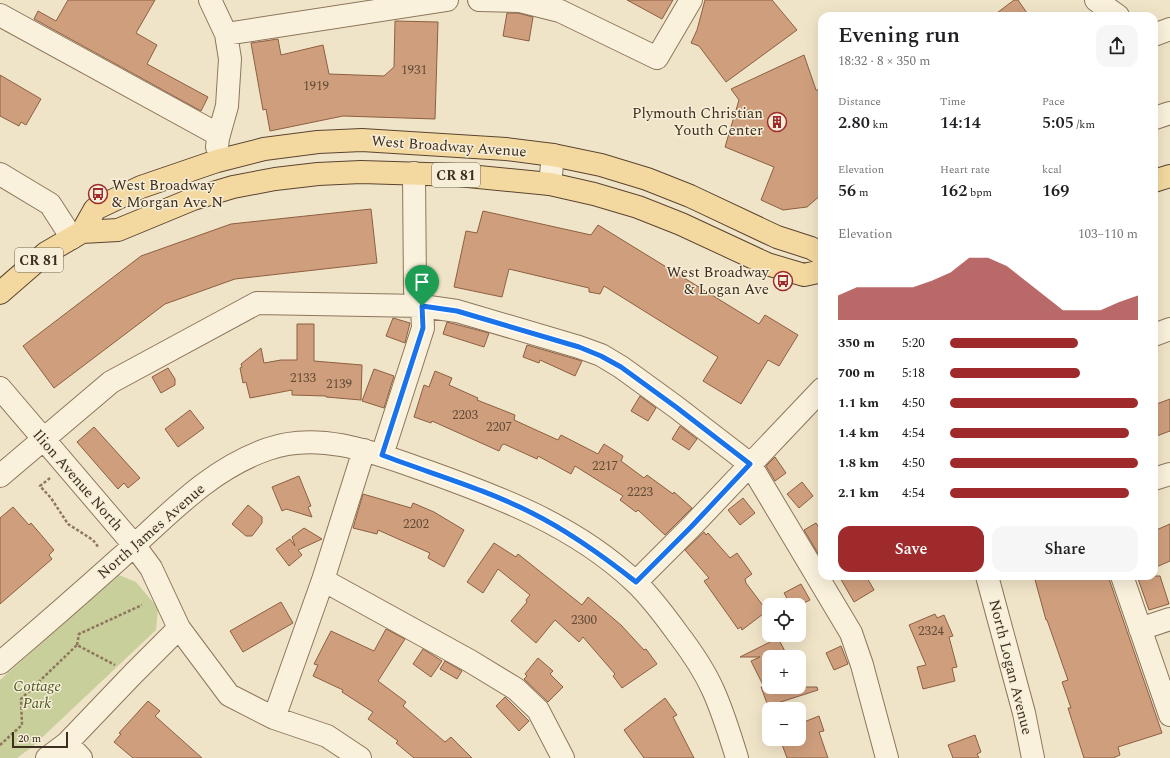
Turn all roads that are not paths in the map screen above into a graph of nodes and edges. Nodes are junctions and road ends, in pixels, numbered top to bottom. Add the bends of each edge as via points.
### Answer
1 (210, 0) edge
2 (446, 0) edge
3 (479, 0) edge
4 (691, 0) edge
5 (1096, 0) edge
6 (1112, 12) edge
7 (0, 15) edge
8 (1170, 29) edge
9 (1158, 33) edge
10 (226, 34) junction
11 (219, 135) junction
12 (553, 155) junction
13 (217, 161) junction
14 (414, 173) junction
15 (0, 174) edge
16 (1170, 176) edge
17 (1158, 180) edge
18 (550, 184) junction
19 (77, 235) junction
20 (818, 252) edge
21 (818, 272) edge
22 (0, 293) edge
23 (422, 306) junction
24 (1170, 329) edge
25 (1158, 334) edge
26 (0, 388) edge
27 (818, 393) edge
28 (42, 439) junction
29 (373, 452) junction
30 (750, 464) junction
31 (1170, 474) edge
32 (0, 476) edge
33 (1158, 478) edge
34 (134, 545) junction
35 (818, 578) edge
36 (323, 580) junction
37 (819, 580) edge
38 (987, 580) edge
39 (1123, 580) edge
40 (636, 582) junction
41 (1170, 619) edge
42 (179, 628) junction
43 (1140, 629) junction
44 (0, 663) edge
45 (1170, 715) edge
46 (274, 718) junction
47 (74, 750) edge
48 (47, 758) edge
49 (360, 758) edge
50 (563, 758) edge
51 (736, 758) edge
52 (887, 758) edge
53 (1033, 758) edge

1 - 10 street
2 - 10 street
3 - 4 street via 520,1 560,11 657,58
5 - 6 street
7 - 11 street
8 - 9 street
10 - 11 street via 230,82
11 - 13 street
12 - 13 main road, West Broadway Avenue / CR 81 via 506,149 362,140 318,142 264,149
12 - 18 street
12 - 20 main road, West Broadway Avenue / CR 81 via 601,165 647,179 777,237
13 - 19 main road, West Broadway Avenue / CR 81 via 141,187 95,210
14 - 18 main road, West Broadway Avenue / CR 81
14 - 19 main road, West Broadway Avenue / CR 81 via 318,174 275,179 233,187 193,199 118,230
14 - 23 street via 415,291
15 - 19 street via 50,204
16 - 17 main road
18 - 21 main road, West Broadway Avenue / CR 81 via 638,207 767,264 804,275
19 - 22 main road, West Broadway Avenue / CR 81 via 46,253
23 - 28 street via 257,302 110,382
23 - 29 street via 423,328
23 - 30 street via 457,311 579,347 601,356 621,367
24 - 25 street
26 - 28 street, Ilion Avenue North
27 - 30 street
28 - 32 street
28 - 34 street, Ilion Avenue North
29 - 34 street, North James Avenue via 310,441 270,448 240,460 184,498
29 - 36 street
29 - 40 street, North James Avenue via 474,488 532,513 578,539
30 - 35 street
30 - 40 street
31 - 33 street
34 - 42 street, Ilion Avenue North via 151,568
34 - 44 street, North James Avenue
36 - 46 street
36 - 50 street via 516,689 538,710
37 - 52 street via 851,633
38 - 53 street, North Logan Avenue via 1024,713
39 - 43 street
40 - 51 street, North James Avenue via 692,652 713,689 726,721
41 - 43 street
42 - 46 street, Ilion Avenue North via 229,694
42 - 47 street via 133,674
43 - 45 street
46 - 49 street, Ilion Avenue North via 327,736
47 - 48 street

